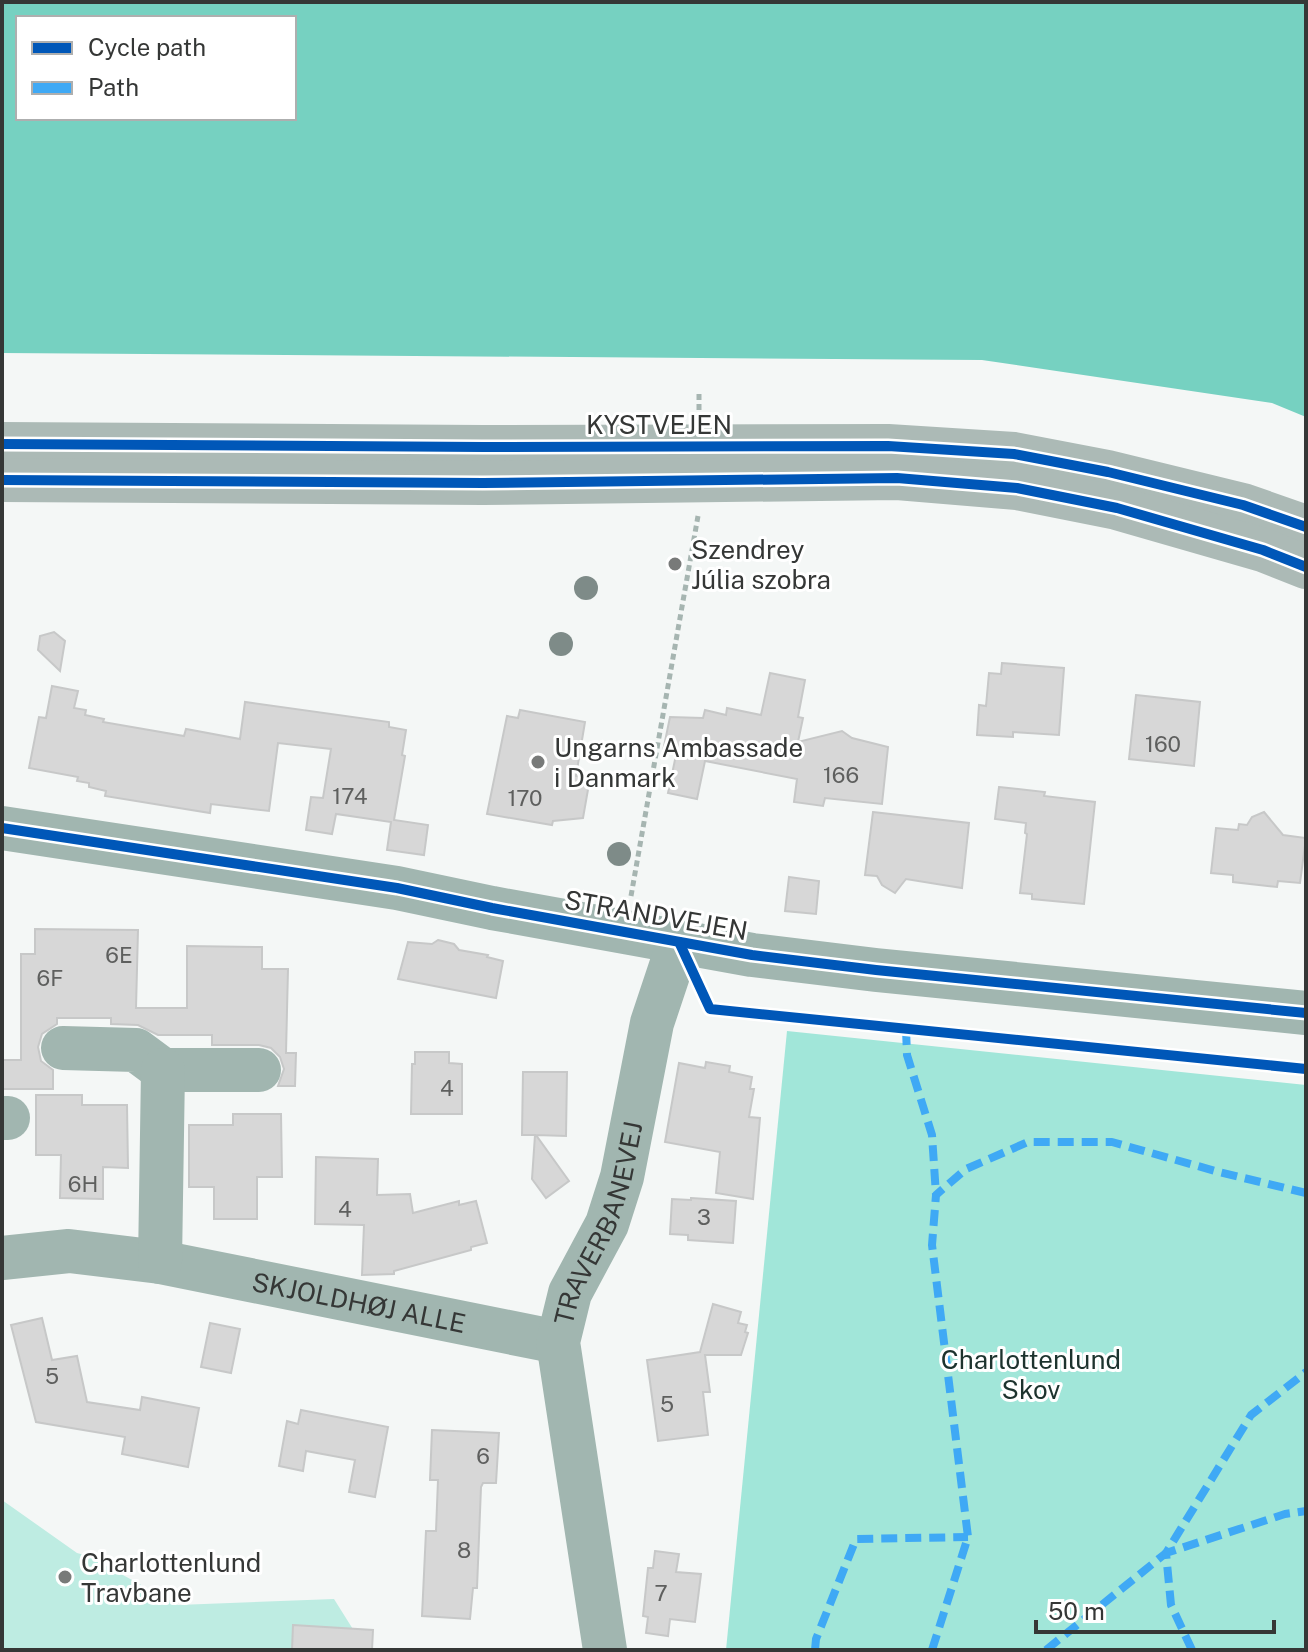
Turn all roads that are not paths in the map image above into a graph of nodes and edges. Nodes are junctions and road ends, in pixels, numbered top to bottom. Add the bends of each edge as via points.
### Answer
1 (2, 444) edge
2 (698, 464) junction
3 (2, 480) edge
4 (1306, 527) edge
5 (1306, 567) edge
6 (2, 828) edge
7 (679, 942) junction
8 (1306, 1013) edge
9 (63, 1048) dead end
10 (163, 1070) junction
11 (259, 1070) dead end
12 (2, 1258) edge
13 (160, 1262) junction
14 (558, 1342) junction
15 (605, 1650) edge

1 - 2 main road, KYSTVEJEN
2 - 3 main road, KYSTVEJEN via 468,483
2 - 4 main road, KYSTVEJEN via 888,446 1014,454 1180,488
2 - 5 main road, KYSTVEJEN via 1017,488 1132,512
6 - 7 street, STRANDVEJEN via 397,888
7 - 8 street, STRANDVEJEN via 876,970
7 - 14 street, TRAVERBANEVEJ via 652,1023 622,1177 607,1224 570,1293
9 - 10 street via 136,1050
10 - 11 street
10 - 13 street
12 - 13 street, SKJOLDHØJ ALLE via 69,1251
13 - 14 street, SKJOLDHØJ ALLE
14 - 15 street, TRAVERBANEVEJ

